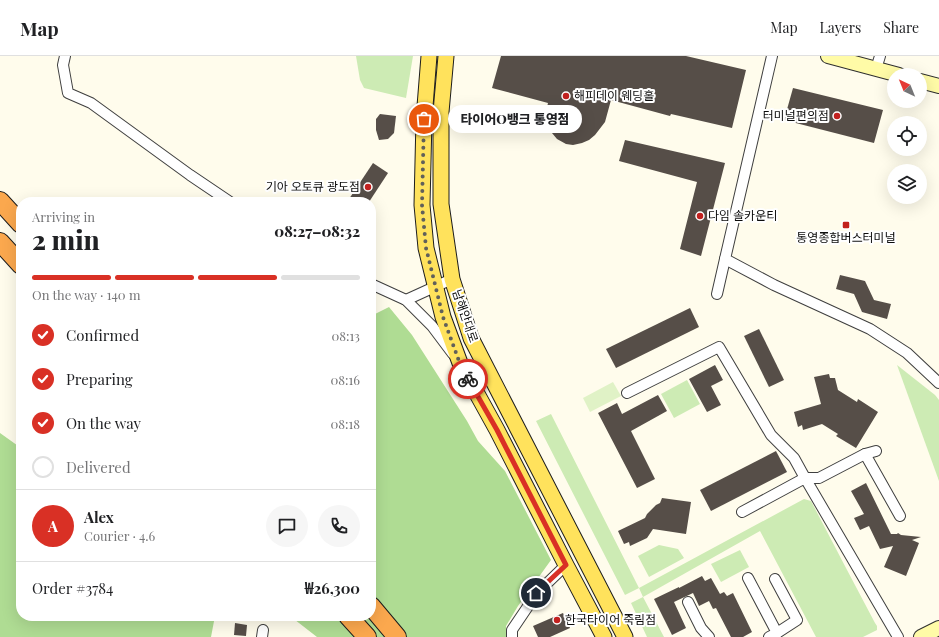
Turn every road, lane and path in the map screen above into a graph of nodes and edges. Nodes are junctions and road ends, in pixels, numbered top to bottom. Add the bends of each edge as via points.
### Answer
1 (65, 56) edge
2 (429, 56) edge
3 (446, 56) edge
4 (772, 56) edge
5 (828, 56) edge
6 (878, 62) edge
7 (888, 68) edge
8 (927, 83) edge
9 (939, 86) edge
10 (223, 197) edge
11 (0, 201) edge
12 (16, 219) edge
13 (0, 242) edge
14 (725, 259) junction
15 (16, 260) edge
16 (452, 279) junction
17 (376, 286) edge
18 (435, 287) junction
19 (717, 294) dead end
20 (406, 300) junction
21 (460, 364) junction
22 (939, 382) edge
23 (627, 393) dead end
24 (876, 451) dead end
25 (865, 454) junction
26 (805, 478) junction
27 (742, 512) dead end
28 (900, 516) dead end
29 (566, 565) junction
30 (748, 578) dead end
31 (775, 579) dead end
32 (688, 602) dead end
33 (376, 612) edge
34 (353, 621) edge
35 (939, 628) edge
36 (773, 635) edge
37 (367, 637) edge
38 (397, 637) edge
39 (512, 637) edge
40 (604, 637) edge
41 (625, 637) edge
42 (709, 637) edge
43 (898, 637) edge
44 (921, 637) edge

1 - 10 street via 63,65 68,93 91,104
2 - 18 main road, 남해안대로 via 424,119 422,205 426,248
3 - 16 main road, 남해안대로 via 441,112 442,204
4 - 14 street
5 - 6 street
6 - 7 street
8 - 9 street
11 - 12 highway
13 - 15 highway
14 - 19 street
14 - 22 street via 774,285 870,329 907,353
16 - 18 street
16 - 41 main road, 남해안대로 via 471,338
17 - 20 street
18 - 20 street
18 - 21 main road, 남해안대로
20 - 21 street via 432,326
21 - 29 main road, 남해안대로
23 - 26 street via 720,347 771,435 794,458
24 - 25 street
25 - 26 street via 819,478
25 - 28 street
26 - 27 street
26 - 43 street
29 - 39 street via 536,593 512,630
29 - 40 main road, 남해안대로
30 - 36 street
31 - 36 street via 798,620
32 - 42 street via 701,628
33 - 38 highway
34 - 37 highway
35 - 44 street

